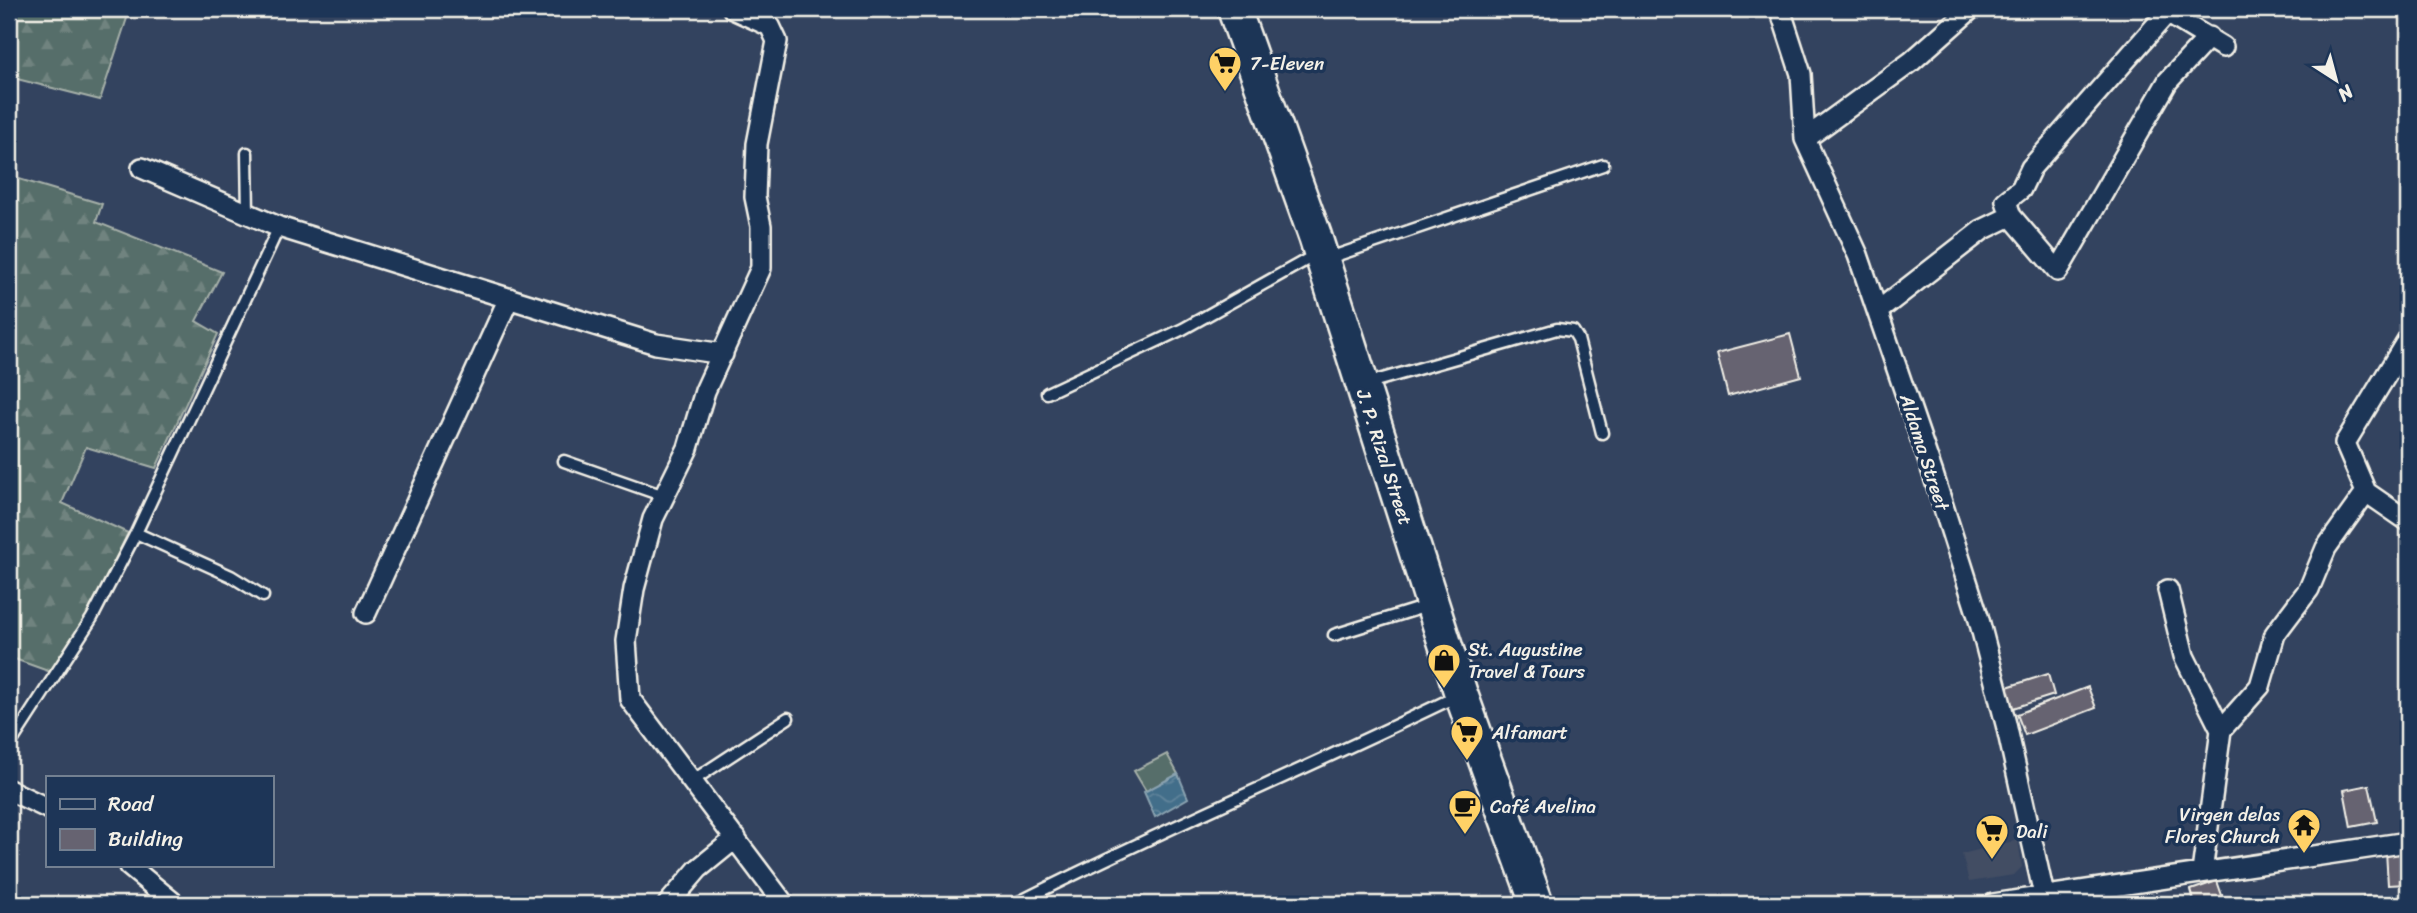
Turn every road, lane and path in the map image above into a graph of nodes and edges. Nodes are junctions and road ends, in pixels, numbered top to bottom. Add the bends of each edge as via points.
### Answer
1 (733, 9) edge
2 (1234, 9) edge
3 (1780, 9) edge
4 (1971, 9) edge
5 (1805, 139) junction
6 (247, 153) dead end
7 (1602, 165) dead end
8 (142, 168) dead end
9 (248, 213) junction
10 (2011, 216) junction
11 (279, 227) junction
12 (1321, 256) junction
13 (509, 298) junction
14 (1878, 312) junction
15 (2408, 340) edge
16 (723, 354) junction
17 (1361, 385) junction
18 (1047, 393) dead end
19 (1602, 433) dead end
20 (564, 461) dead end
21 (2366, 492) junction
22 (664, 496) junction
23 (2408, 521) edge
24 (136, 533) junction
25 (2168, 590) dead end
26 (263, 596) dead end
27 (1432, 605) junction
28 (366, 613) dead end
29 (1334, 635) dead end
30 (1461, 694) junction
31 (788, 718) dead end
32 (2221, 730) junction
33 (9, 746) edge
34 (692, 781) junction
35 (9, 790) edge
36 (46, 808) edge
37 (736, 838) junction
38 (2408, 842) edge
39 (130, 867) edge
40 (2203, 872) junction
41 (2045, 900) edge
42 (175, 904) edge
43 (668, 904) edge
44 (784, 904) edge
45 (1015, 904) edge
46 (1536, 904) edge
47 (1993, 904) edge

1 - 16 street via 770,26 777,41 757,144 755,197 761,226 761,268
2 - 12 main road, J. P. Rizal Street
3 - 5 street, Aldama Street via 1801,74
4 - 5 street via 1910,62
5 - 14 street, Aldama Street via 1858,255
6 - 9 lane
7 - 12 lane
8 - 9 street
9 - 11 street
10 - 10 street via 2058,271 2168,81 2216,42 2167,13 2032,168 2021,190 2006,201
10 - 14 street via 1982,230
11 - 13 street
11 - 24 lane
12 - 17 main road, J. P. Rizal Street
12 - 18 lane via 1183,329
13 - 16 street via 656,344
13 - 28 street
14 - 41 street, Aldama Street via 1978,616
15 - 21 street via 2346,443
16 - 22 street via 705,391 688,448
17 - 19 lane via 1557,329 1573,331
17 - 27 main road, J. P. Rizal Street
20 - 22 lane
21 - 23 street
21 - 32 street via 2326,548 2309,589 2275,634 2260,686
22 - 34 street via 634,589 626,641 630,699
24 - 26 lane via 231,576
24 - 33 lane via 92,618
25 - 32 street via 2184,656
27 - 29 lane
27 - 30 main road, J. P. Rizal Street
30 - 45 lane
30 - 46 main road, J. P. Rizal Street
31 - 34 lane
32 - 40 street
34 - 37 street
35 - 36 street
37 - 43 street via 698,869
37 - 44 street
38 - 40 street
39 - 42 street
40 - 41 street
41 - 47 street

